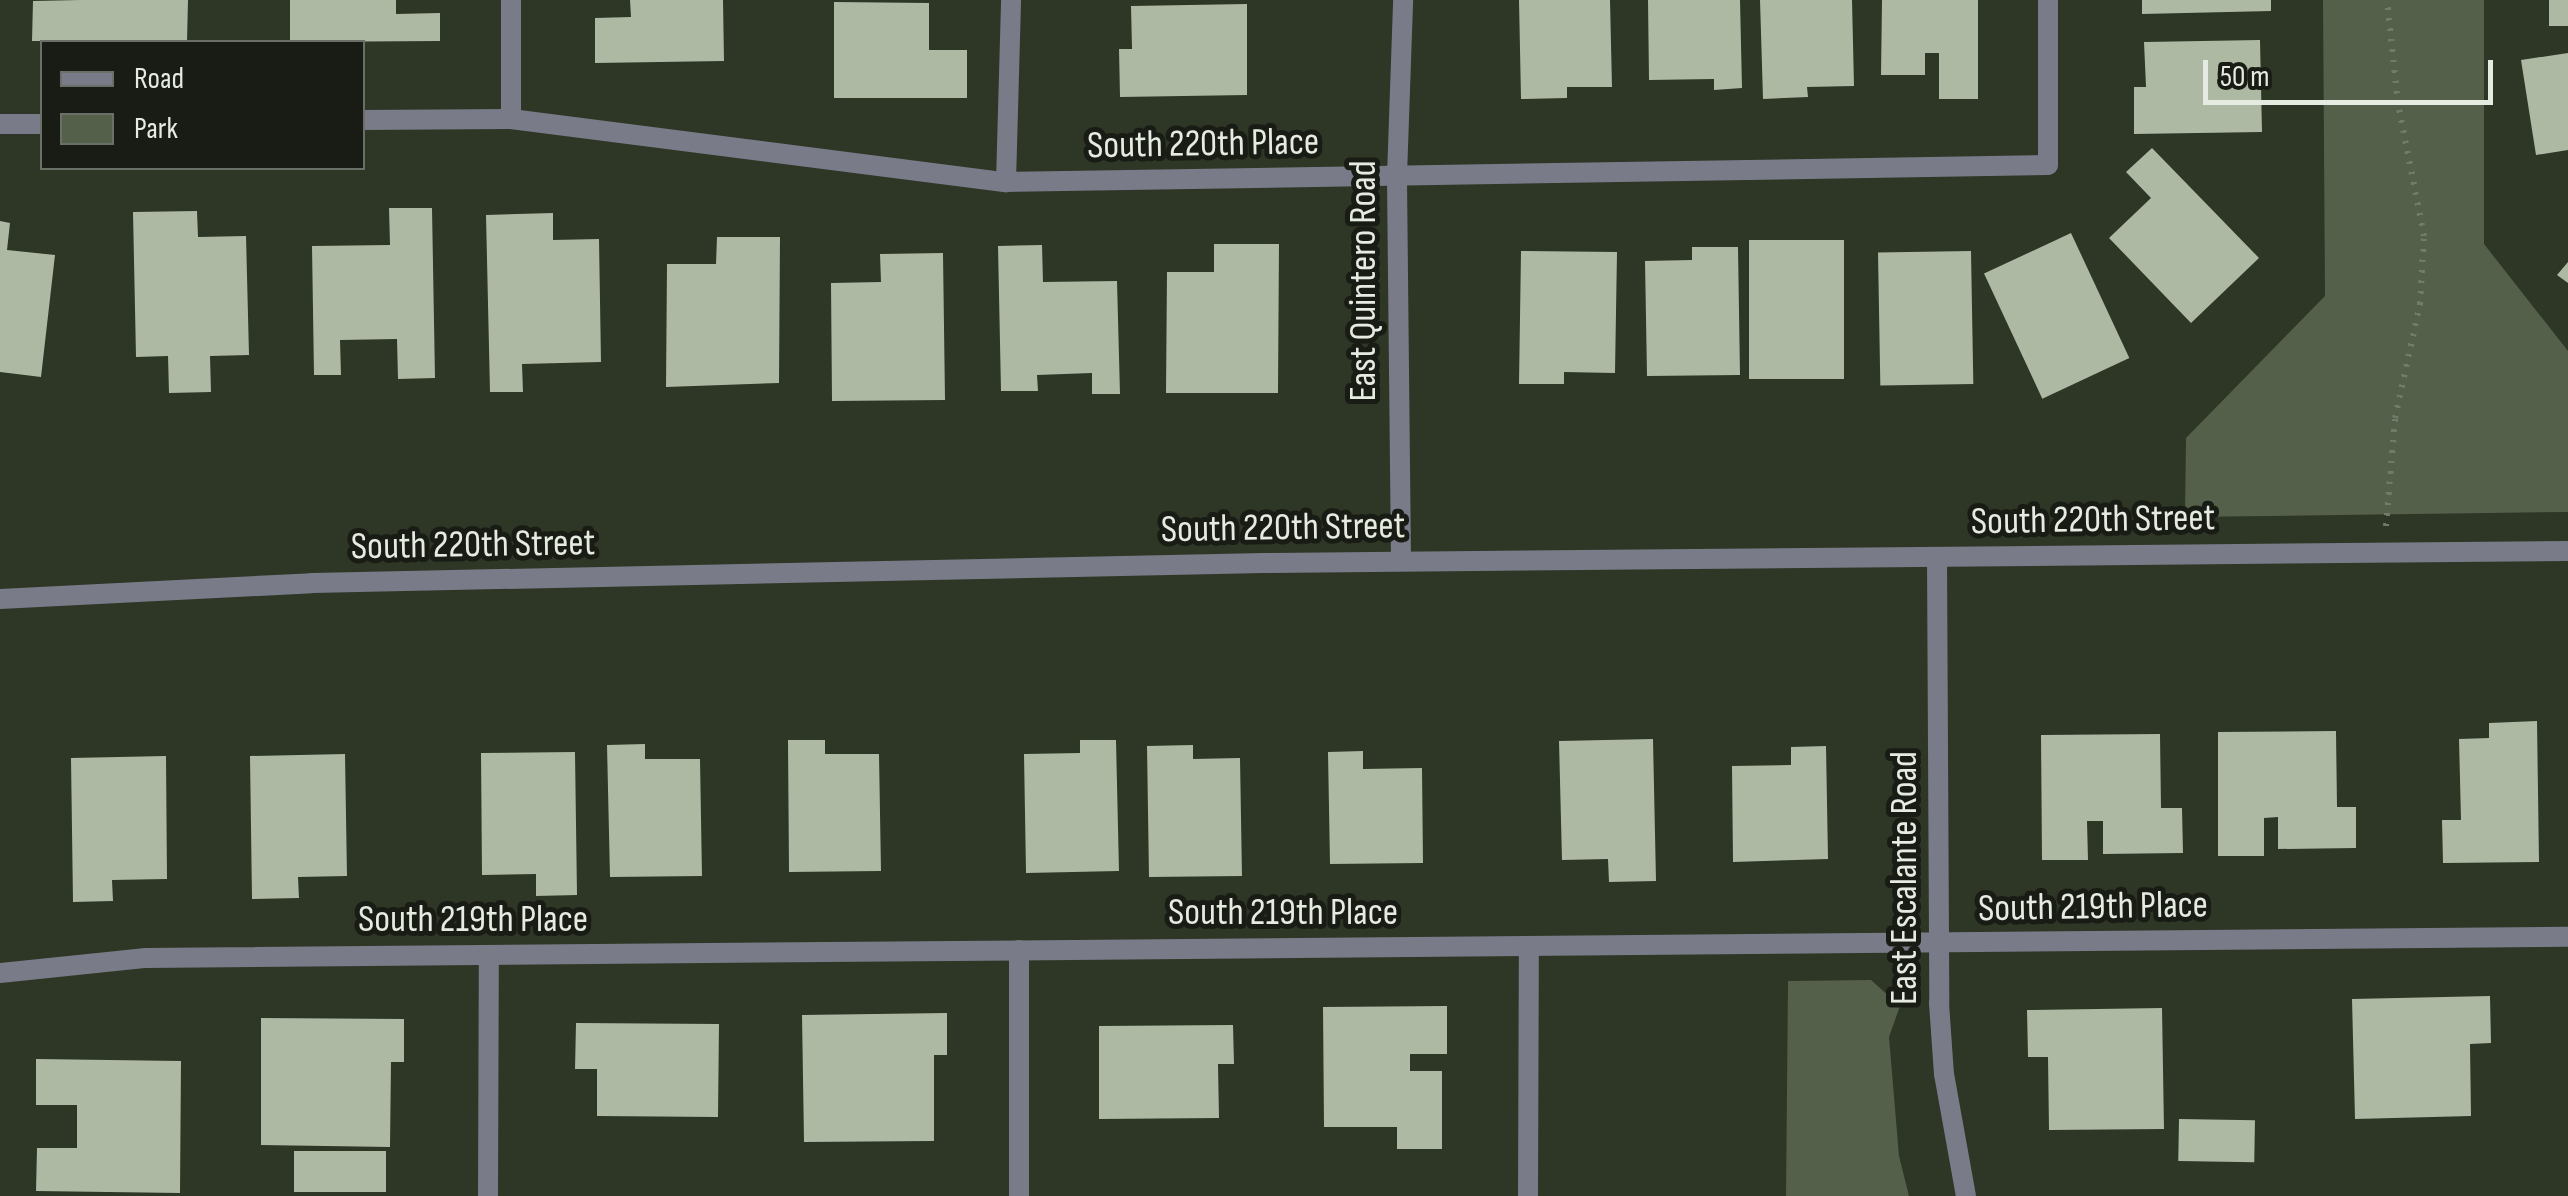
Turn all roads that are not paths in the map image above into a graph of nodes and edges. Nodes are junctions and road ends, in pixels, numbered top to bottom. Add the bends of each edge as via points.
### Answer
1 (511, 0) edge
2 (1011, 0) edge
3 (1403, 0) edge
4 (2048, 0) edge
5 (511, 118) junction
6 (365, 120) edge
7 (0, 124) edge
8 (40, 124) edge
9 (1398, 176) junction
10 (1006, 182) junction
11 (2568, 551) edge
12 (1937, 556) junction
13 (1401, 561) junction
14 (0, 599) edge
15 (2568, 937) edge
16 (1940, 944) junction
17 (1529, 946) junction
18 (1019, 950) junction
19 (489, 955) junction
20 (0, 973) edge
21 (488, 1196) edge
22 (1018, 1196) edge
23 (1528, 1196) edge
24 (1966, 1196) edge

1 - 5 street
2 - 10 street
3 - 9 street, East Quintero Road
4 - 9 street, South 220th Place via 2048,165
5 - 6 street, South 220th Place
5 - 10 street, South 220th Place
7 - 8 street
9 - 10 street, South 220th Place
9 - 13 street, East Quintero Road
11 - 12 street, South 220th Street
12 - 13 street, South 220th Street
12 - 16 street, East Escalante Road
13 - 14 street, South 220th Street via 312,583
15 - 16 street, South 219th Place
16 - 17 street, South 219th Place
16 - 24 street, East Escalante Road via 1944,1074
17 - 18 street, South 219th Place
17 - 23 street
18 - 19 street, South 219th Place
18 - 22 street
19 - 20 street, South 219th Place via 146,958
19 - 21 street

